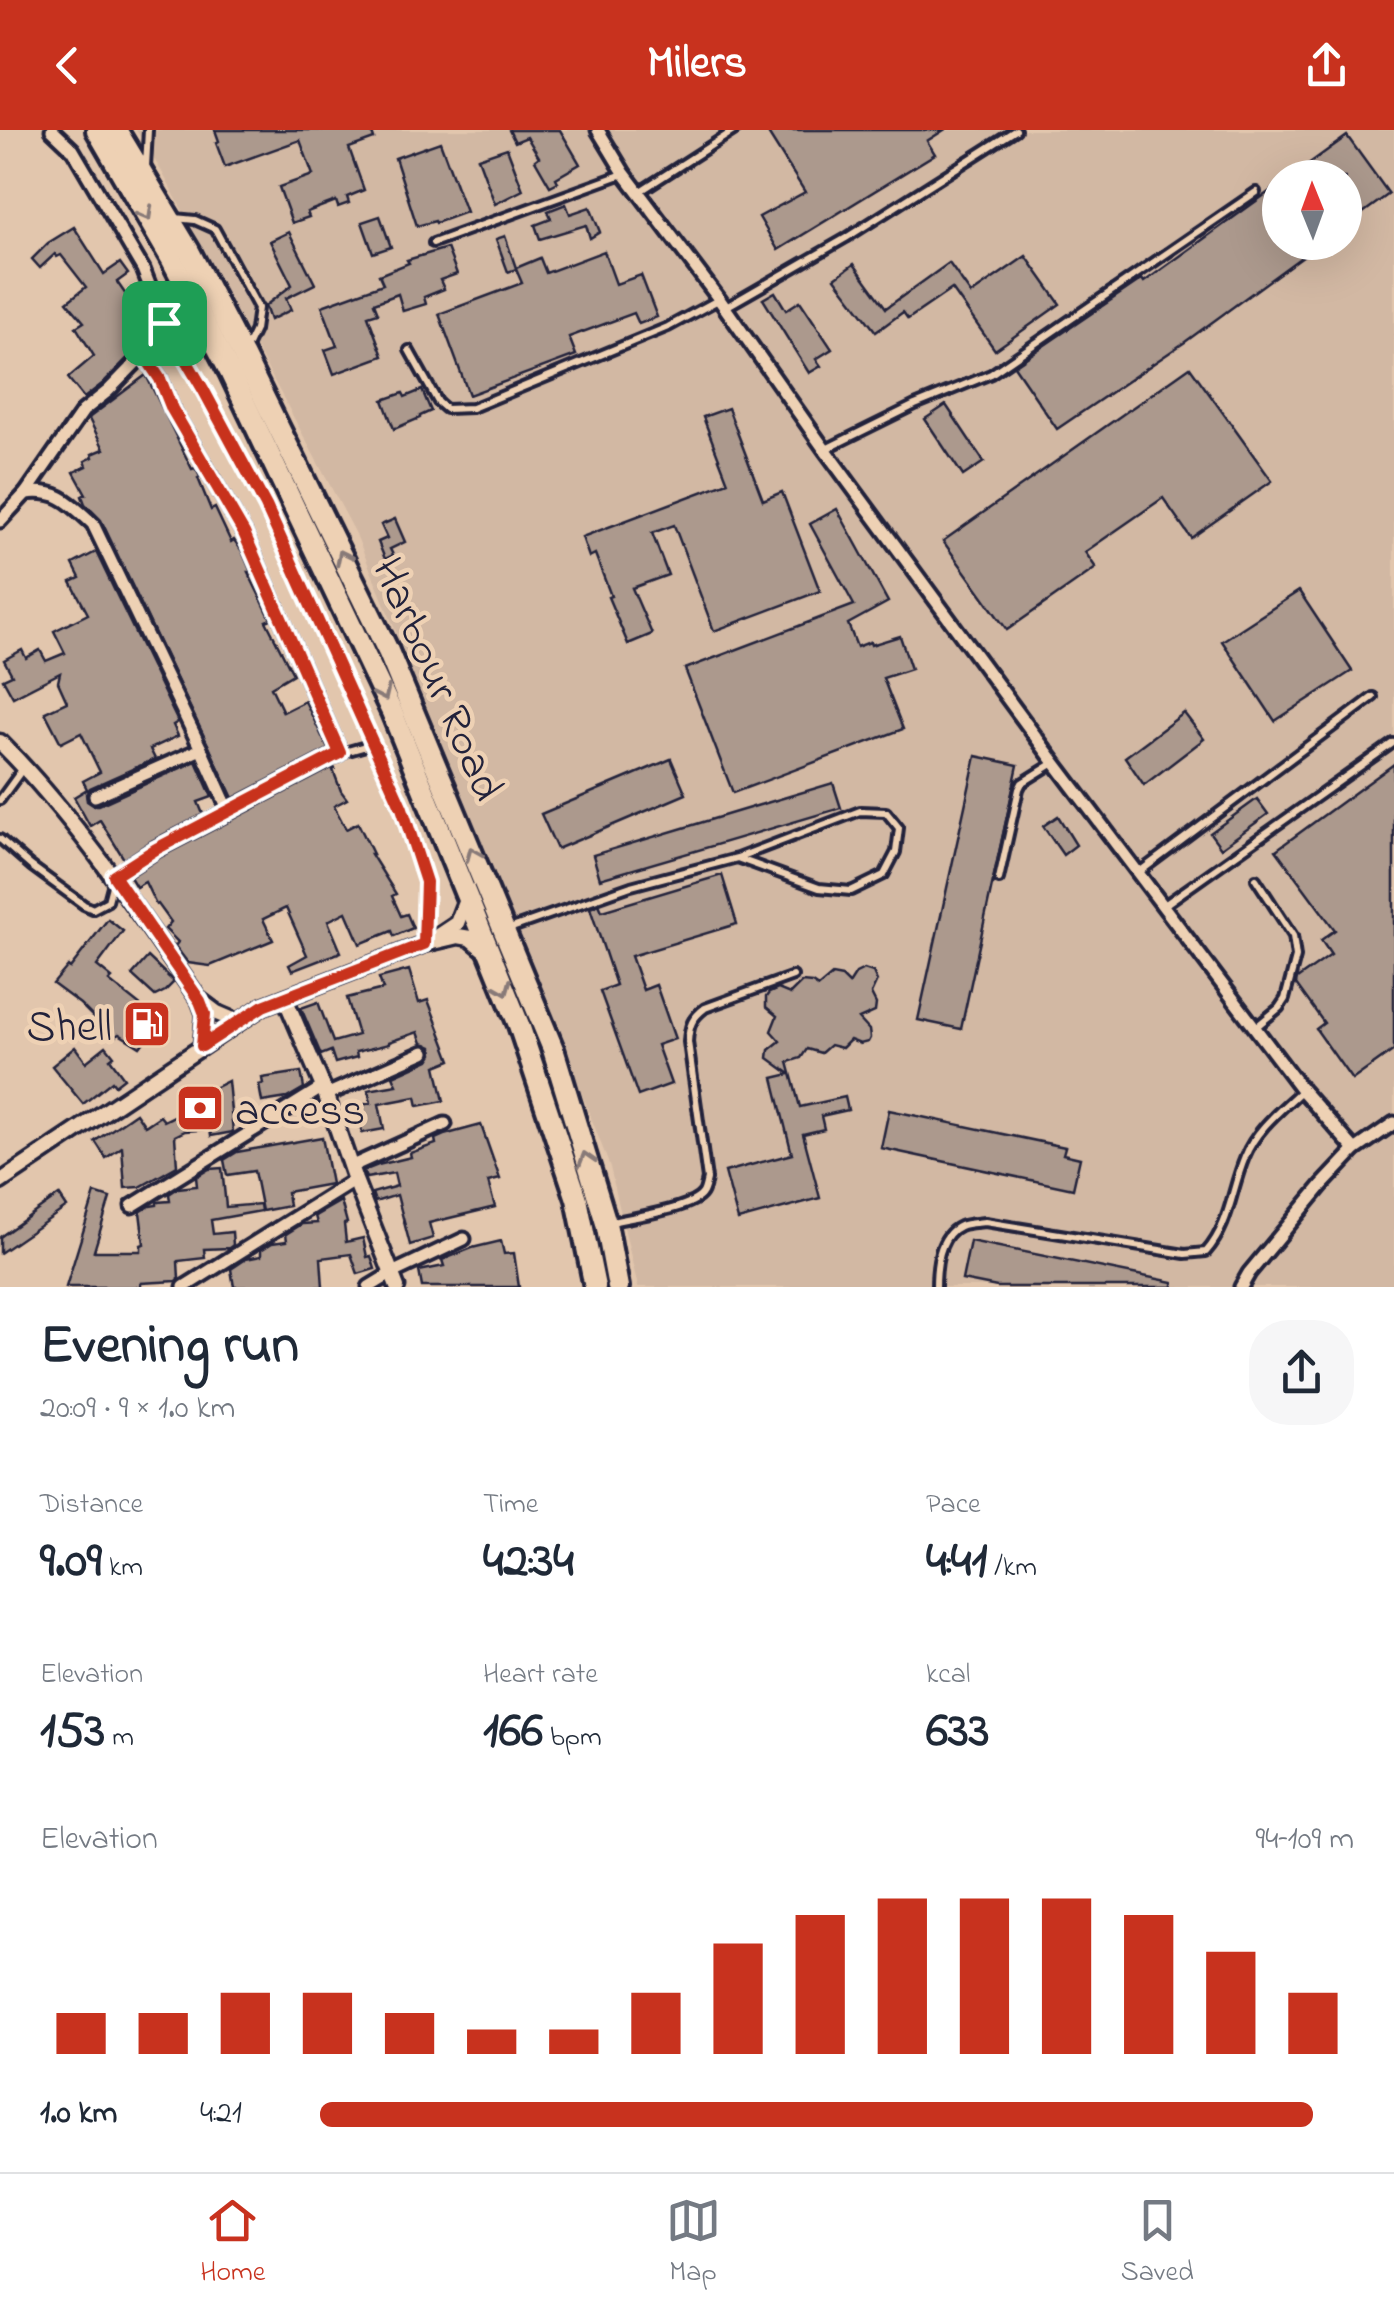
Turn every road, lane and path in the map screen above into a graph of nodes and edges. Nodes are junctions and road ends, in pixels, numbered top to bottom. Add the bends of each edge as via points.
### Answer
1 (52, 130) edge
2 (98, 130) edge
3 (116, 130) edge
4 (148, 130) edge
5 (598, 130) edge
6 (735, 130) edge
7 (1016, 130) edge
8 (624, 173) junction
9 (146, 179) junction
10 (638, 192) junction
11 (1256, 192) dead end
12 (169, 218) junction
13 (433, 242) dead end
14 (722, 303) junction
15 (164, 323) junction
16 (409, 350) dead end
17 (144, 355) junction
18 (244, 355) junction
19 (825, 450) junction
20 (26, 493) junction
21 (0, 520) edge
22 (1374, 698) dead end
23 (0, 742) edge
24 (1393, 743) edge
25 (373, 744) junction
26 (201, 748) junction
27 (340, 753) junction
28 (1055, 763) junction
29 (24, 766) junction
30 (95, 796) dead end
31 (0, 800) edge
32 (229, 811) junction
33 (0, 838) edge
34 (737, 858) junction
35 (1137, 873) junction
36 (114, 876) junction
37 (999, 878) dead end
38 (1256, 879) dead end
39 (467, 897) junction
40 (1162, 906) junction
41 (504, 930) junction
42 (424, 944) junction
43 (490, 955) junction
44 (792, 976) dead end
45 (285, 998) junction
46 (200, 1001) junction
47 (238, 1022) junction
48 (1255, 1028) junction
49 (202, 1046) junction
50 (424, 1052) dead end
51 (1302, 1090) junction
52 (324, 1091) junction
53 (1394, 1123) edge
54 (445, 1124) dead end
55 (1354, 1150) junction
56 (352, 1174) junction
57 (0, 1182) edge
58 (132, 1206) dead end
59 (606, 1224) junction
60 (464, 1240) dead end
61 (394, 1280) edge
62 (184, 1287) edge
63 (369, 1287) edge
64 (596, 1287) edge
65 (618, 1287) edge
66 (936, 1287) edge
67 (1241, 1287) edge

1 - 15 street via 73,150 143,268
2 -> 39 highway, Harbour Road via 171,258 310,538 392,712
3 - 9 highway, Harbour Road
4 - 9 lane
5 - 8 street
6 - 10 lane
7 - 14 lane via 846,238
8 - 10 street
8 - 13 lane
9 - 12 highway, Harbour Road
10 - 14 street
11 - 19 lane via 991,374
12 - 18 highway, Harbour Road
12 - 18 lane via 215,228 258,308
14 - 16 lane via 472,408 438,402
14 - 19 street
15 - 17 street
15 - 25 lane via 266,506
17 - 20 street via 83,412
17 - 27 street via 244,533
41 -> 18 highway, Harbour Road via 388,651
19 - 28 street
20 - 21 street
20 - 26 street via 64,497 93,524
22 - 35 lane
23 - 29 street
24 - 40 lane
25 - 27 lane
25 - 42 lane via 426,882
26 - 30 street
26 - 32 street
27 - 32 street
28 - 35 street
28 - 37 lane via 1019,789
29 - 31 lane
29 - 36 street
32 - 36 street
33 - 36 lane via 93,909 108,901
34 - 34 lane via 860,811 886,812 899,828 884,876 851,891 819,888
34 - 41 lane
35 - 40 street
36 - 46 street
38 - 48 lane via 1294,936 1296,957 1285,999
39 - 42 street via 456,923
39 - 43 highway, Harbour Road
40 - 48 street
59 -> 41 highway, Harbour Road via 553,1048
42 - 43 street via 458,936
42 - 45 street
43 -> 64 highway, Harbour Road via 552,1119
44 - 59 lane via 706,1008 689,1027 704,1192 676,1208
45 - 47 street
45 - 52 street
46 - 47 street
46 - 49 street
47 - 49 street
48 - 51 street
49 - 57 street
50 - 52 street
51 - 55 street
51 - 66 lane via 1258,1132 1220,1237 1206,1252 986,1222 960,1226 947,1238
52 - 56 street
52 - 58 street
53 - 55 street
54 - 56 street
55 - 67 street
56 - 61 street
56 - 62 street
59 - 65 highway, Harbour Road
60 - 61 street
61 - 63 street

